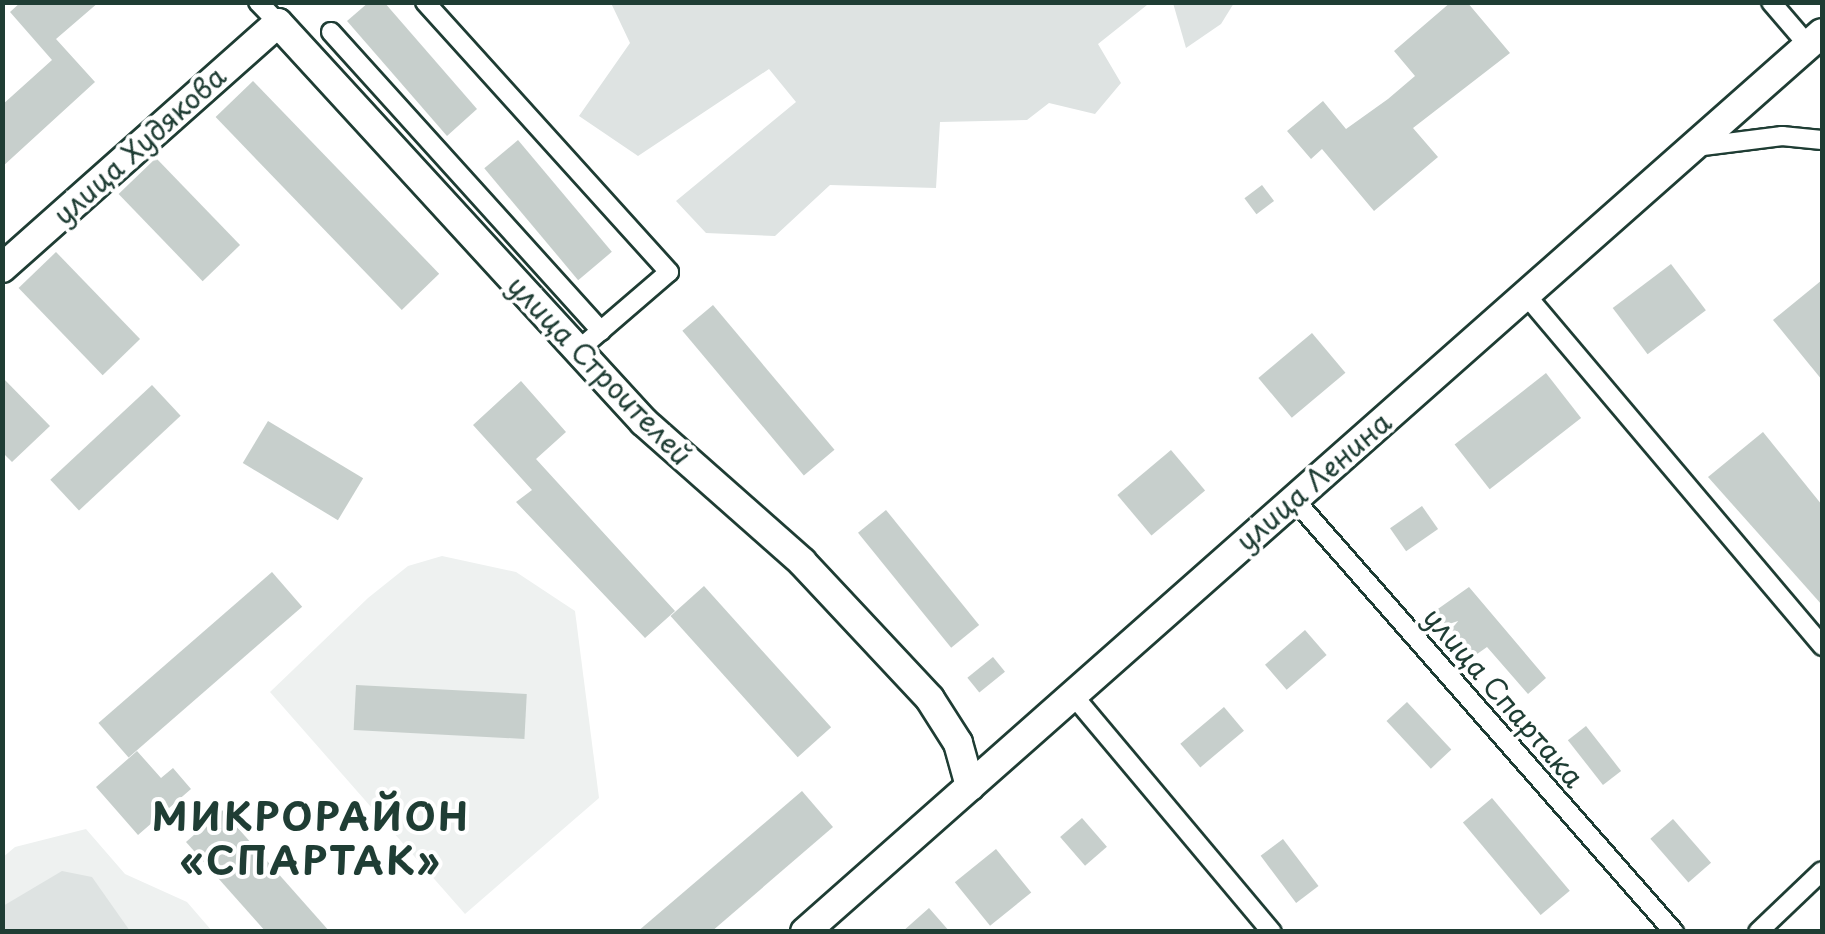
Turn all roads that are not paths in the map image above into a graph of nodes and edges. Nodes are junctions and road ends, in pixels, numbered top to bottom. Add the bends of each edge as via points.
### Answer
1 (426, 2) edge
2 (1771, 2) edge
3 (268, 13) edge
4 (330, 32) dead end
5 (1815, 39) edge
6 (1822, 140) edge
7 (1695, 148) junction
8 (2, 268) edge
9 (1525, 294) junction
10 (601, 330) junction
11 (577, 352) junction
12 (1293, 498) junction
13 (1822, 646) edge
14 (1072, 694) junction
15 (970, 786) junction
16 (1822, 871) edge
17 (805, 932) edge
18 (1272, 932) edge
19 (1674, 932) edge
20 (1758, 932) edge

1 - 10 street via 669,272
2 - 5 street
3 - 8 street, улица Худякова
3 - 11 street, улица Строителей
4 - 10 street
5 - 7 street, улица Ленина
6 - 7 street via 1782,136
7 - 9 street, улица Ленина
9 - 12 street, улица Ленина
9 - 13 street
10 - 11 street
11 - 15 street, улица Строителей via 644,422 802,562 930,699 958,743
12 - 14 street, улица Ленина
12 - 19 street, улица Спартака
14 - 15 street, улица Ленина
14 - 18 street
15 - 17 street, улица Ленина
16 - 20 street

